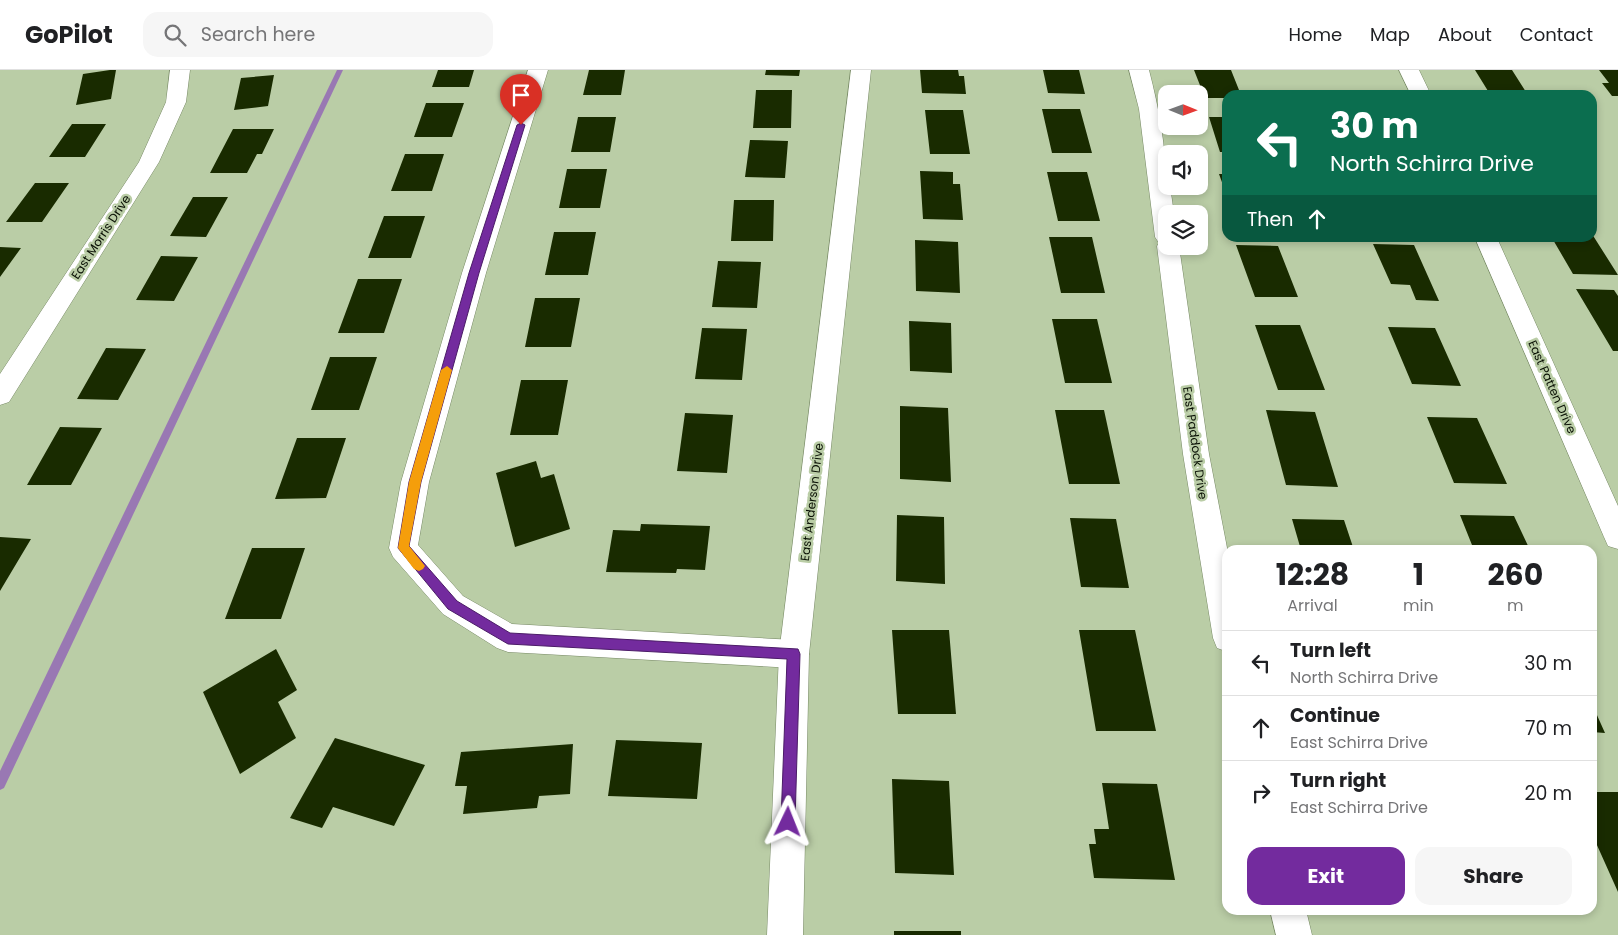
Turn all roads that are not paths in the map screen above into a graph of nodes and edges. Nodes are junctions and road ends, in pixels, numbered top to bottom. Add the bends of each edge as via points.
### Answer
1 (180, 70) edge
2 (538, 70) edge
3 (861, 70) edge
4 (1139, 70) edge
5 (1409, 70) edge
6 (1419, 90) edge
7 (1162, 205) edge
8 (1488, 242) edge
9 (1169, 255) edge
10 (0, 395) edge
11 (1618, 537) edge
12 (1222, 604) edge
13 (794, 654) junction
14 (1289, 915) edge
15 (785, 935) edge
16 (1294, 935) edge

1 - 10 street, East Morris Drive via 176,102 152,156
2 - 13 street via 436,406 415,482 403,548 453,605 508,638
3 - 13 street, East Anderson Drive
4 - 7 street via 1149,109
5 - 6 street
8 - 11 street, East Patten Drive
9 - 12 street, East Paddock Drive via 1196,454
13 - 15 street, East Anderson Drive
14 - 16 street

